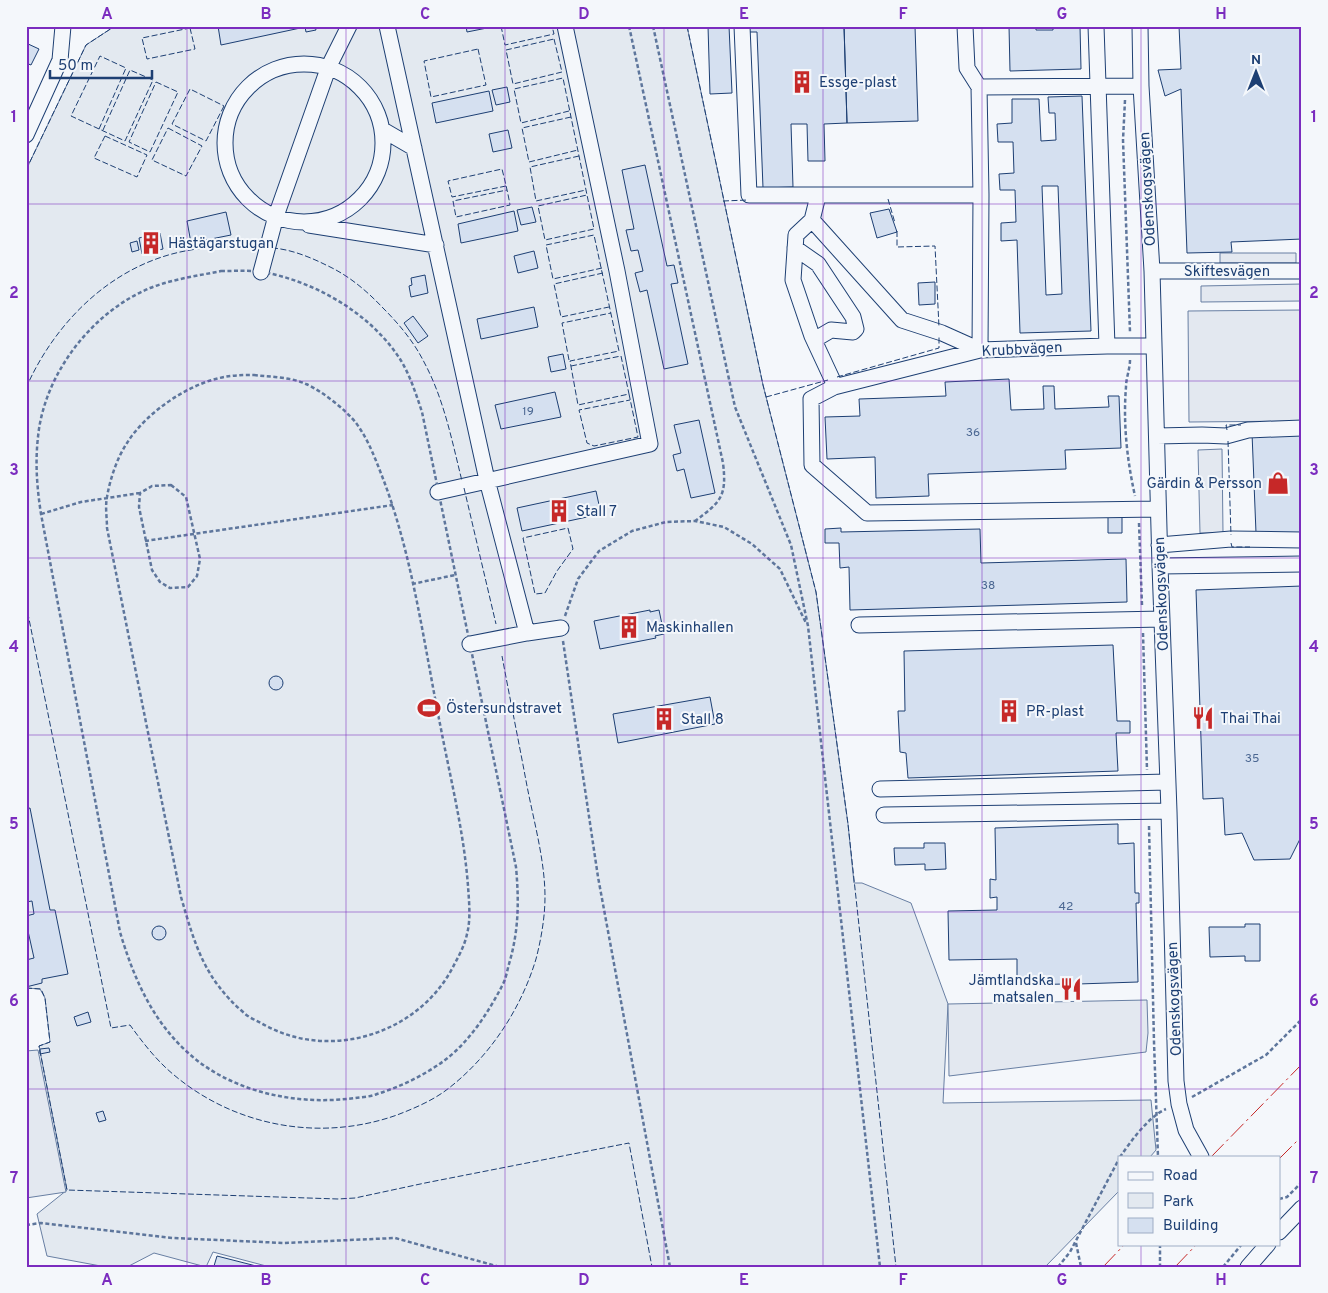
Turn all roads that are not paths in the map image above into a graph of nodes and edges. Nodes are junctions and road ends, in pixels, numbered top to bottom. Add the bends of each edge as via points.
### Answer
1 (63, 26) edge
2 (349, 26) edge
3 (387, 26) edge
4 (565, 26) edge
5 (742, 26) edge
6 (965, 26) edge
7 (1096, 26) edge
8 (1140, 26) edge
9 (329, 66) junction
10 (1141, 86) junction
11 (979, 87) junction
12 (1097, 87) junction
13 (383, 130) junction
14 (26, 135) edge
15 (414, 148) junction
16 (981, 195) junction
17 (818, 196) junction
18 (276, 216) junction
19 (812, 220) junction
20 (302, 224) junction
21 (436, 245) junction
22 (796, 248) junction
23 (1152, 271) junction
24 (261, 272) road end
25 (1302, 272) edge
26 (814, 340) junction
27 (1107, 346) junction
28 (1154, 346) junction
29 (980, 350) junction
30 (834, 387) junction
31 (1302, 428) edge
32 (1157, 436) junction
33 (487, 480) junction
34 (438, 492) road end
35 (1158, 509) junction
36 (1302, 540) edge
37 (1159, 545) junction
38 (1302, 564) edge
39 (1160, 566) junction
40 (1162, 619) junction
41 (859, 625) dead end
42 (561, 628) road end
43 (527, 633) junction
44 (470, 644) road end
45 (1167, 782) junction
46 (880, 789) dead end
47 (1169, 810) junction
48 (884, 815) dead end
49 (1200, 1156) edge
50 (1302, 1208) edge
51 (1280, 1231) edge
52 (1266, 1246) edge
53 (1248, 1267) edge

1 - 14 street via 60,60
2 - 9 street
3 - 15 street
4 - 33 street via 650,444
5 - 17 street via 749,195
6 - 11 street via 967,68
7 - 12 street
8 - 10 street, Odenskogsvägen
9 - 13 street via 358,84 374,105
9 - 18 street
9 - 18 street via 285,66 262,76 242,92 229,114 224,139 226,165 237,188 254,207
10 - 12 street
10 - 23 street, Odenskogsvägen
11 - 12 street
11 - 16 street
12 - 27 street
13 - 15 street
13 - 20 street via 383,158 373,184 356,205 332,217
15 - 21 street
16 - 17 street
16 - 29 street
17 - 19 street
18 - 20 street
18 - 24 street
19 - 22 street via 796,235
19 - 29 street via 902,320
20 - 21 street
21 - 33 street
22 - 26 street via 793,280
22 - 26 street via 818,264 856,329 853,332 831,330
23 - 25 street, Skiftesvägen
23 - 28 street, Odenskogsvägen
26 - 30 street
27 - 28 street, Krubbvägen
27 - 29 street, Krubbvägen
28 - 32 street, Odenskogsvägen
29 - 30 street, Krubbvägen
30 - 35 street, Krubbvägen via 811,399 812,465 867,513
31 - 32 street via 1248,430 1226,436
32 - 35 street, Odenskogsvägen
33 - 34 street
33 - 43 street
35 - 37 street, Odenskogsvägen
36 - 37 street via 1231,539
37 - 39 street, Odenskogsvägen
38 - 39 street
39 - 40 street, Odenskogsvägen
40 - 41 street
40 - 45 street, Odenskogsvägen
42 - 43 street
43 - 44 street
45 - 46 street
45 - 47 street, Odenskogsvägen
47 - 48 street
47 - 49 street, Odenskogsvägen via 1176,1080 1186,1130
50 - 51 street
52 - 53 street

